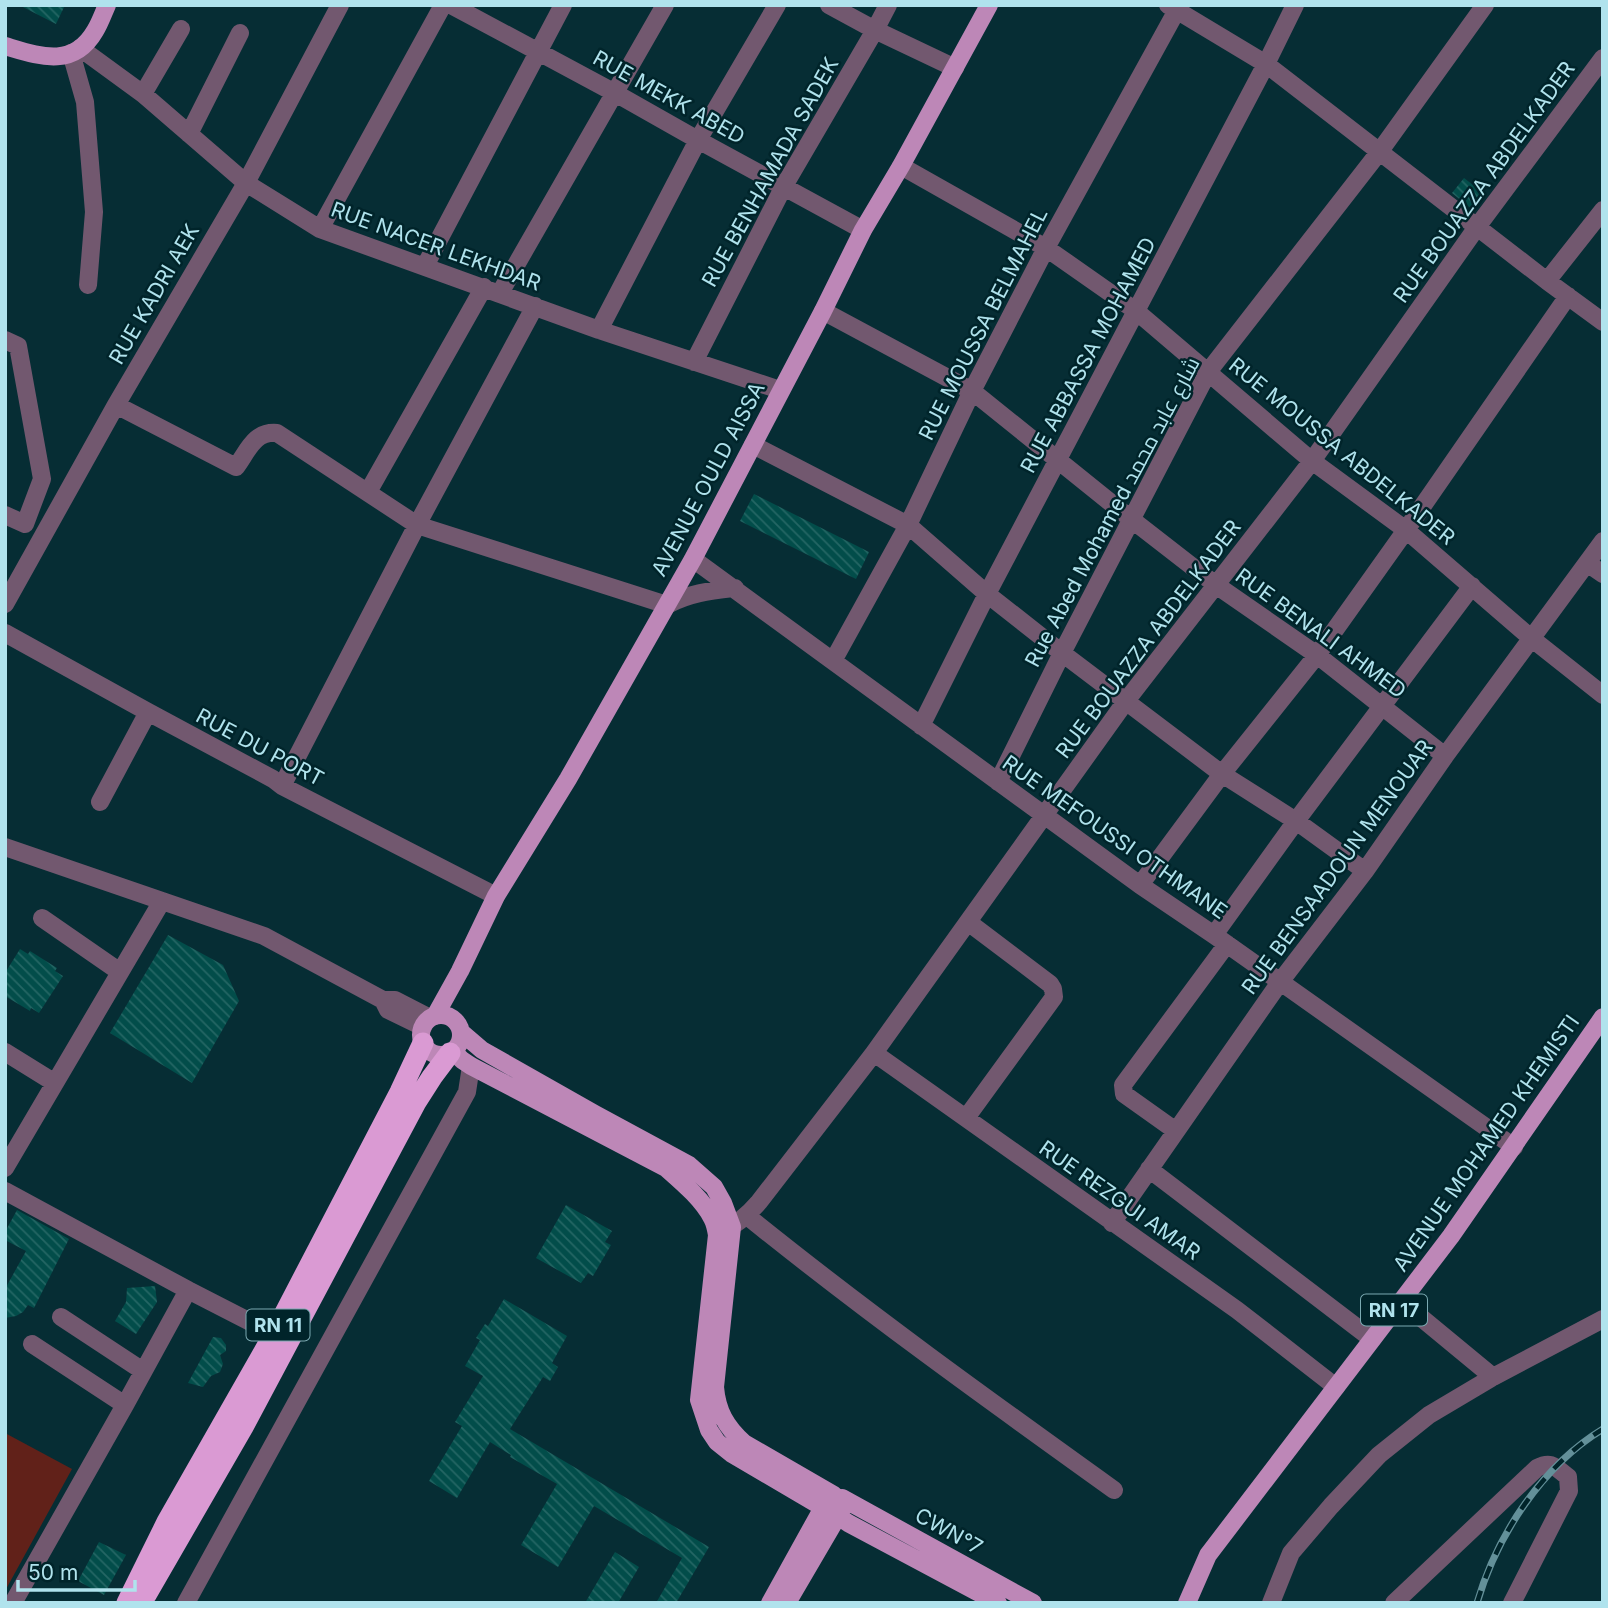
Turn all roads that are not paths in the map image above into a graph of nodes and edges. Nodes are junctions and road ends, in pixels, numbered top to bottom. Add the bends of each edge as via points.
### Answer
1 (107, 5) edge
2 (340, 5) edge
3 (443, 5) edge
4 (451, 5) edge
5 (563, 5) edge
6 (665, 5) edge
7 (776, 5) edge
8 (829, 5) edge
9 (888, 5) edge
10 (989, 5) edge
11 (1295, 5) edge
12 (1485, 5) edge
13 (1172, 8) edge
14 (181, 29) dead end
15 (876, 30) junction
16 (240, 33) dead end
17 (5, 46) edge
18 (76, 51) junction
19 (538, 51) junction
20 (37, 55) junction
21 (1603, 58) edge
22 (5, 59) edge
23 (1266, 64) junction
24 (955, 68) junction
25 (615, 93) junction
26 (143, 94) junction
27 (190, 134) junction
28 (698, 140) junction
29 (1380, 151) junction
30 (901, 166) junction
31 (246, 183) junction
32 (783, 186) junction
33 (1603, 209) edge
34 (1477, 227) junction
35 (320, 229) junction
36 (863, 230) junction
37 (1046, 248) junction
38 (425, 266) junction
39 (1547, 281) junction
40 (88, 285) dead end
41 (492, 290) junction
42 (1568, 296) junction
43 (535, 306) junction
44 (823, 311) junction
45 (1136, 311) junction
46 (1603, 321) edge
47 (599, 330) junction
48 (5, 340) edge
49 (694, 362) junction
50 (1208, 372) junction
51 (780, 390) junction
52 (972, 391) junction
53 (116, 405) junction
54 (753, 445) junction
55 (1058, 460) junction
56 (1312, 461) junction
57 (368, 492) junction
58 (5, 515) edge
59 (1130, 519) junction
60 (417, 525) junction
61 (908, 525) junction
62 (1406, 530) junction
63 (1603, 541) edge
64 (693, 559) junction
65 (1587, 563) junction
66 (1603, 574) edge
67 (1216, 585) junction
68 (1472, 586) junction
69 (735, 588) junction
70 (987, 594) junction
71 (5, 604) edge
72 (667, 605) junction
73 (5, 633) edge
74 (1531, 638) junction
75 (1062, 653) junction
76 (1317, 654) junction
77 (833, 661) junction
78 (1603, 695) edge
79 (1126, 701) junction
80 (1382, 705) junction
81 (148, 712) junction
82 (922, 726) junction
83 (1446, 756) junction
84 (1222, 774) junction
85 (998, 782) junction
86 (282, 786) junction
87 (100, 802) dead end
88 (1045, 815) junction
89 (1296, 821) junction
90 (5, 847) edge
91 (1365, 871) junction
92 (1140, 885) junction
93 (496, 896) junction
94 (162, 901) junction
95 (42, 918) dead end
96 (968, 922) junction
97 (1221, 939) junction
98 (460, 971) junction
99 (120, 972) junction
100 (1280, 982) junction
101 (1603, 1017) edge
102 (427, 1026) junction
103 (458, 1026) junction
104 (5, 1052) edge
105 (452, 1052) junction
106 (874, 1053) junction
107 (471, 1066) junction
108 (54, 1083) junction
109 (966, 1118) junction
110 (1176, 1131) junction
111 (1514, 1147) junction
112 (5, 1168) edge
113 (1149, 1169) junction
114 (5, 1191) edge
115 (1112, 1223) junction
116 (732, 1226) junction
117 (188, 1290) junction
118 (1401, 1301) junction
119 (61, 1317) dead end
120 (1603, 1319) edge
121 (274, 1334) junction
122 (1372, 1339) junction
123 (32, 1344) dead end
124 (143, 1371) junction
125 (1493, 1377) junction
126 (1336, 1387) junction
127 (125, 1405) junction
128 (1114, 1490) dead end
129 (834, 1507) junction
130 (176, 1525) junction
131 (13, 1603) edge
132 (120, 1603) edge
133 (127, 1603) edge
134 (141, 1603) edge
135 (149, 1603) edge
136 (186, 1603) edge
137 (770, 1603) edge
138 (787, 1603) edge
139 (998, 1603) edge
140 (1033, 1603) edge
141 (1186, 1603) edge
142 (1271, 1603) edge
143 (1394, 1603) edge
144 (1512, 1603) edge

1 - 18 main road via 96,30
2 - 31 street, RUE KADRI AEK
3 - 35 street
4 - 19 street, RUE MEKK ABED
5 - 19 street
6 - 25 street
7 - 28 street
8 - 15 street
9 - 15 street, RUE BENHAMADA SADEK
10 - 24 main road, AVENUE OULD AISSA
11 - 23 street, RUE ABBASSA MOHAMED
12 - 29 street, Rue Abed Mohamed شارع عابد محمد
13 - 23 street
13 - 37 street, RUE MOUSSA BELMAHEL
14 - 26 street
15 - 24 street
15 - 32 street, RUE BENHAMADA SADEK
16 - 27 street
17 - 20 main road
18 - 20 main road via 60,57
18 - 26 street, RUE NACER LEKHDAR
18 - 40 street via 94,212
19 - 25 street, RUE MEKK ABED
19 - 38 street
20 - 22 main road
21 - 34 street, RUE BOUAZZA ABDELKADER
23 - 29 street
23 - 45 street, RUE ABBASSA MOHAMED
24 - 30 main road, AVENUE OULD AISSA
25 - 28 street, RUE MEKK ABED
25 - 41 street
26 - 27 street, RUE NACER LEKHDAR
27 - 31 street, RUE NACER LEKHDAR
28 - 32 street, RUE MEKK ABED
28 - 47 street
29 - 34 street
29 - 50 street, Rue Abed Mohamed شارع عابد محمد
30 - 36 main road, AVENUE OULD AISSA
30 - 37 street, RUE MOUSSA ABDELKADER
31 - 35 street, RUE NACER LEKHDAR
31 - 53 street, RUE KADRI AEK
32 - 36 street, RUE MEKK ABED
32 - 49 street, RUE BENHAMADA SADEK
33 - 39 street
34 - 39 street
34 - 56 street, RUE BOUAZZA ABDELKADER
35 - 38 street, RUE NACER LEKHDAR
36 - 44 main road, AVENUE OULD AISSA
37 - 45 street, RUE MOUSSA ABDELKADER
37 - 52 street, RUE MOUSSA BELMAHEL
38 - 41 street, RUE NACER LEKHDAR
39 - 42 street
41 - 43 street, RUE NACER LEKHDAR
41 - 57 street
42 - 46 street
42 - 62 street
43 - 47 street, RUE NACER LEKHDAR
43 - 60 street
44 - 51 main road, AVENUE OULD AISSA
44 - 52 street, RUE BENALI AHMED
45 - 50 street, RUE MOUSSA ABDELKADER
45 - 55 street, RUE ABBASSA MOHAMED
47 - 49 street, RUE NACER LEKHDAR
48 - 58 street via 18,346 42,479 25,524
49 - 51 street, RUE NACER LEKHDAR
50 - 56 street, RUE MOUSSA ABDELKADER
50 - 59 street, Rue Abed Mohamed شارع عابد محمد
51 - 54 main road, AVENUE OULD AISSA
52 - 55 street, RUE BENALI AHMED
52 - 61 street, RUE MOUSSA BELMAHEL
53 - 57 street via 236,467 258,436 276,433
53 - 71 street, RUE KADRI AEK
54 - 61 street
54 - 64 main road, AVENUE OULD AISSA
55 - 59 street, RUE BENALI AHMED
55 - 70 street, RUE ABBASSA MOHAMED
56 - 62 street, RUE MOUSSA ABDELKADER
56 - 67 street, RUE BOUAZZA ABDELKADER
57 - 60 street
59 - 67 street, RUE BENALI AHMED
59 - 75 street, Rue Abed Mohamed شارع عابد محمد
60 - 72 street
60 - 86 street
61 - 70 street
61 - 77 street, RUE MOUSSA BELMAHEL
62 - 68 street, RUE MOUSSA ABDELKADER
62 - 76 street
63 - 65 street, RUE BENSAADOUN MENOUAR
64 - 69 street, RUE MEFOUSSI OTHMANE
64 - 72 main road, AVENUE OULD AISSA
65 - 66 street
65 - 74 street, RUE BENSAADOUN MENOUAR
67 - 76 street, RUE BENALI AHMED
67 - 79 street, RUE BOUAZZA ABDELKADER
68 - 74 street, RUE MOUSSA ABDELKADER
68 - 80 street
69 - 72 street via 692,594
69 - 77 street, RUE MEFOUSSI OTHMANE
70 - 75 street
70 - 82 street, RUE ABBASSA MOHAMED
72 - 93 main road, AVENUE OULD AISSA
73 - 81 street, RUE DU PORT
74 - 78 street, RUE MOUSSA ABDELKADER
74 - 83 street, RUE BENSAADOUN MENOUAR
75 - 79 street
75 - 85 street, Rue Abed Mohamed شارع عابد محمد
76 - 80 street, RUE BENALI AHMED
76 - 84 street
77 - 82 street, RUE MEFOUSSI OTHMANE
79 - 84 street
79 - 88 street, RUE BOUAZZA ABDELKADER
80 - 83 street, RUE BENALI AHMED
80 - 89 street
81 - 86 street, RUE DU PORT
81 - 87 street
82 - 85 street, RUE MEFOUSSI OTHMANE
83 - 91 street, RUE BENSAADOUN MENOUAR
84 - 89 street
84 - 92 street
85 - 88 street, RUE MEFOUSSI OTHMANE
86 - 93 street, RUE DU PORT
88 - 92 street, RUE MEFOUSSI OTHMANE
88 - 96 street, RUE BOUAZZA ABDELKADER
89 - 91 street
89 - 97 street
90 - 94 street
91 - 100 street, RUE BENSAADOUN MENOUAR
92 - 97 street, RUE MEFOUSSI OTHMANE
93 - 98 main road, AVENUE OULD AISSA
94 - 99 street
94 - 102 street via 264,936 383,1000 395,1000
95 - 99 street
96 - 106 street, RUE BOUAZZA ABDELKADER
96 - 109 street via 1050,984 1054,997
97 - 100 street, RUE MEFOUSSI OTHMANE
97 - 110 street via 1123,1085 1124,1094
98 - 102 main road, AVENUE OULD AISSA
98 - 103 main road
99 - 108 street
100 - 110 street, RUE BENSAADOUN MENOUAR
100 - 111 street, RUE MEFOUSSI OTHMANE
101 - 111 main road, AVENUE MOHAMED KHEMISTI / RN 17
102 - 103 main road via 446,1016
102 - 105 main road via 429,1052
102 - 121 highway, RN 11 via 400,1092
103 - 105 main road via 461,1039
103 - 116 main road via 482,1050 689,1165 714,1187
104 - 108 street
105 - 107 main road
105 - 130 highway, RN 11 via 416,1102 243,1427
106 - 109 street, RUE REZGUI AMAR
106 - 116 street, RUE BOUAZZA ABDELKADER
107 - 116 main road via 666,1168 687,1186 713,1220
107 - 136 street via 467,1092
108 - 112 street
109 - 115 street, RUE REZGUI AMAR
110 - 113 street, RUE BENSAADOUN MENOUAR
111 - 118 main road, AVENUE MOHAMED KHEMISTI / RN 17
113 - 115 street, RUE BENSAADOUN MENOUAR
113 - 122 street
114 - 117 street
115 - 126 street, RUE REZGUI AMAR via 1237,1310
116 - 128 street via 835,1286
116 - 129 main road via 715,1387 722,1419 744,1443
117 - 121 street
117 - 124 street
118 - 122 main road, AVENUE MOHAMED KHEMISTI / RN 17
118 - 125 street
119 - 124 street
120 - 125 street
121 - 130 highway, RN 11
122 - 126 main road, AVENUE MOHAMED KHEMISTI / RN 17
123 - 127 street
124 - 127 street
125 - 142 street via 1429,1415 1379,1455 1291,1553
126 - 141 main road, AVENUE MOHAMED KHEMISTI / RN 17 via 1208,1555
127 - 131 street
129 - 137 main road
129 - 138 main road
129 - 139 main road via 848,1523
129 - 140 main road, CWN°7
130 - 132 highway
130 - 133 highway, RN 11
130 - 134 highway, RN 11
130 - 135 highway
143 - 144 street via 1536,1468 1552,1464 1568,1478 1569,1491

